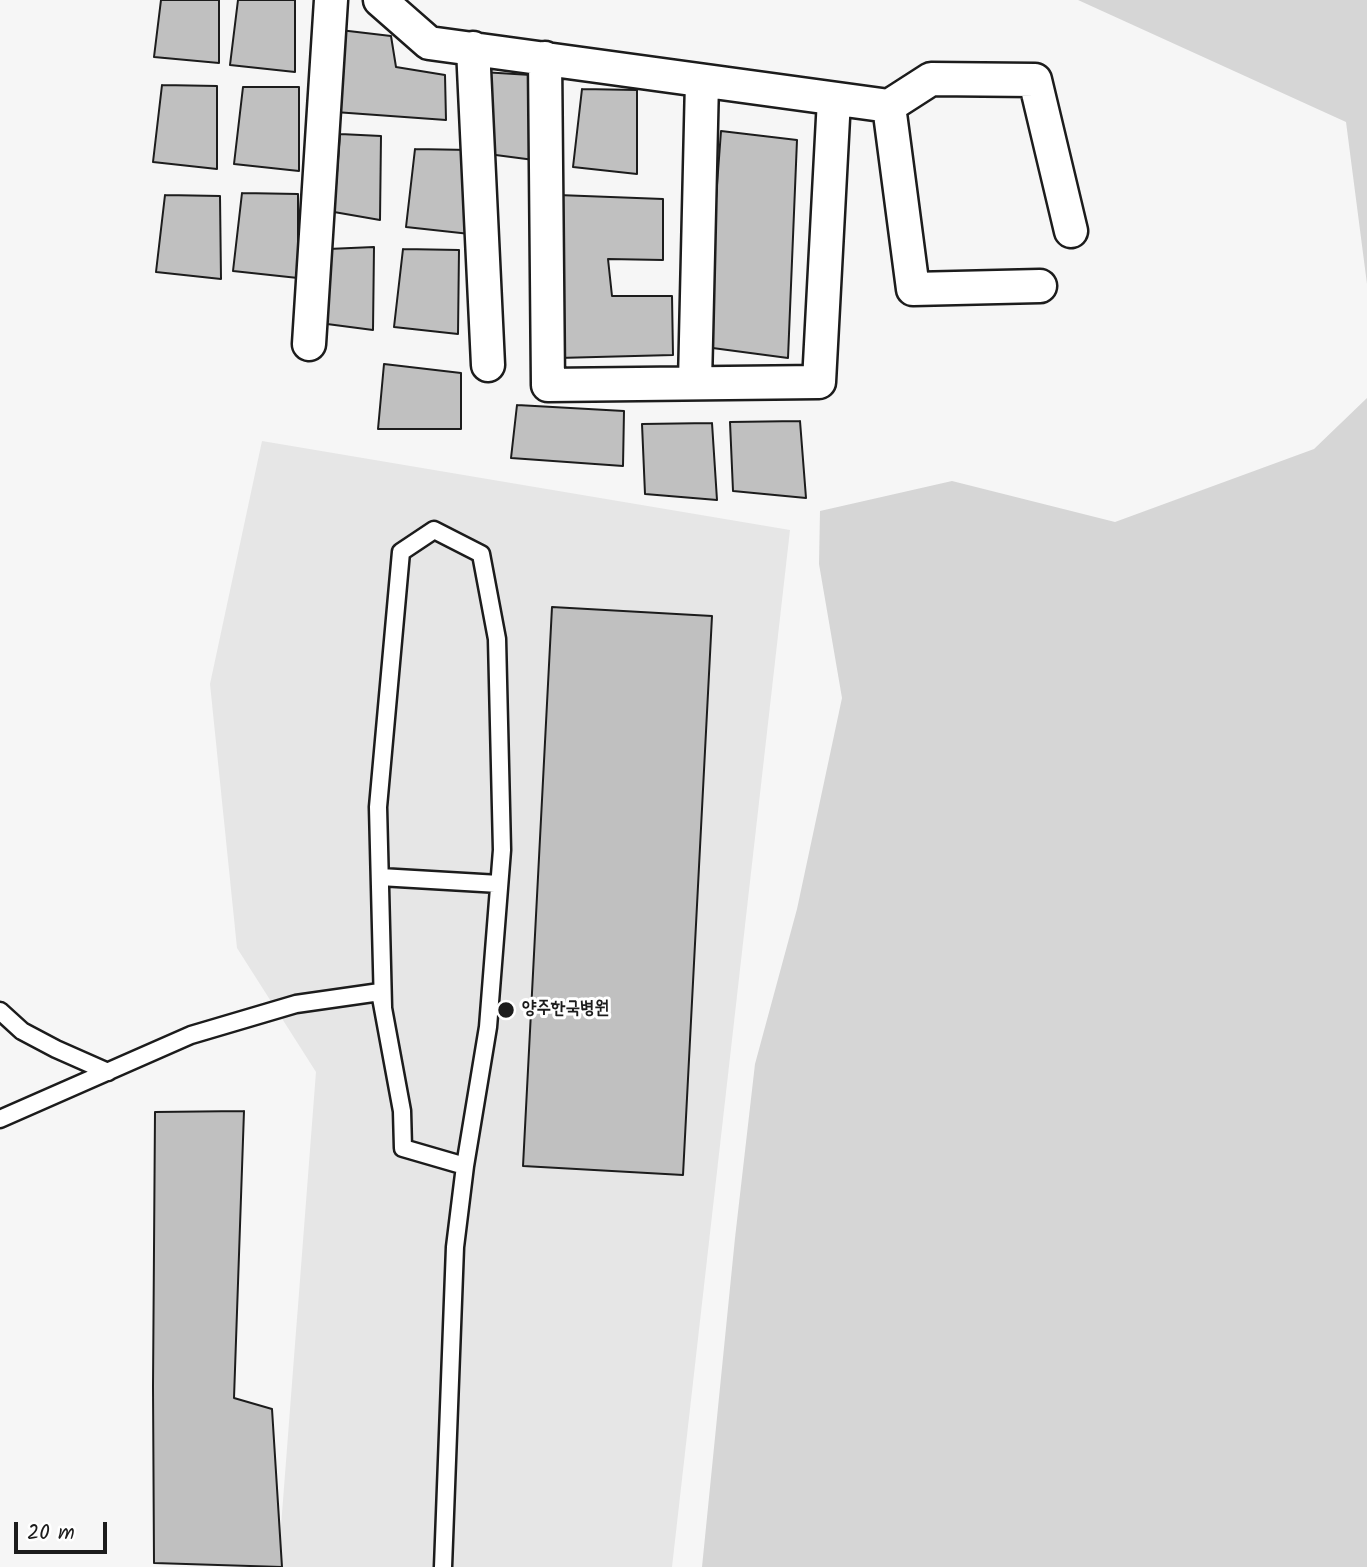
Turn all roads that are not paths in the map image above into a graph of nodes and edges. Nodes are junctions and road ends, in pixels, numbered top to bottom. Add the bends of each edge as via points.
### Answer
1 (331, 0) edge
2 (380, 0) edge
3 (473, 48) junction
4 (545, 58) junction
5 (702, 80) junction
6 (834, 99) junction
7 (889, 107) junction
8 (1071, 231) dead end
9 (1040, 286) dead end
10 (309, 344) dead end
11 (488, 365) dead end
12 (695, 382) junction
13 (380, 877) junction
14 (499, 884) junction
15 (383, 1006) junction
16 (0, 1011) edge
17 (108, 1072) junction
18 (0, 1119) edge
19 (465, 1166) junction
20 (443, 1567) edge

1 - 10 street
2 - 3 street via 429,43
3 - 4 street
3 - 11 street
4 - 5 street
4 - 12 street via 548,385
5 - 6 street
5 - 12 street
6 - 7 street
6 - 12 street via 819,382
7 - 8 street via 931,79 1035,80
7 - 9 street via 913,289
13 - 14 lane
13 - 14 lane via 378,807 401,552 434,530 481,554 497,639
13 - 15 lane
14 - 19 lane via 488,1027
15 - 17 lane via 380,992 296,1004 191,1035
15 - 19 lane via 404,1148
16 - 17 lane via 22,1031
17 - 18 lane
19 - 20 lane via 454,1247

